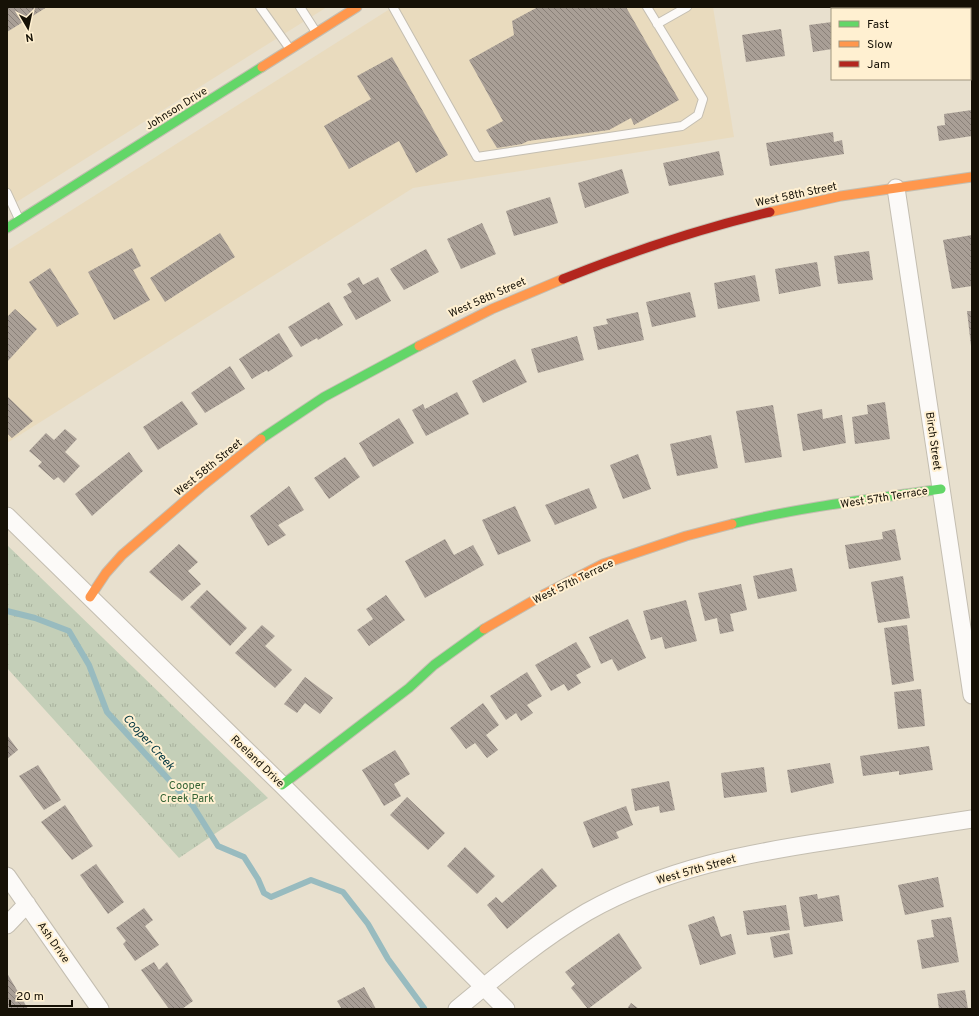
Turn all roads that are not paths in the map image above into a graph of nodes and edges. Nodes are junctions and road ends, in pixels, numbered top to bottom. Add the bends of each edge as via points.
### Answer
1 (260, 7) edge
2 (300, 7) edge
3 (357, 7) edge
4 (394, 7) edge
5 (647, 7) edge
6 (687, 7) edge
7 (658, 24) junction
8 (317, 33) junction
9 (290, 50) junction
10 (972, 177) edge
11 (896, 188) junction
12 (7, 193) edge
13 (19, 220) junction
14 (7, 228) edge
15 (941, 489) junction
16 (7, 516) edge
17 (90, 597) junction
18 (972, 695) edge
19 (282, 785) junction
20 (972, 819) edge
21 (7, 876) edge
22 (27, 904) junction
23 (7, 925) edge
24 (483, 987) junction
25 (100, 1009) edge
26 (456, 1009) edge
27 (506, 1009) edge

1 - 9 lane
2 - 8 lane
3 - 8 street, Johnson Drive
4 - 7 lane via 477,158 682,126 698,115 704,99
5 - 7 lane
6 - 7 lane
8 - 9 street, Johnson Drive
9 - 13 street, Johnson Drive
10 - 11 street, West 58th Street
11 - 15 street, Birch Street
11 - 17 street, West 58th Street via 800,204 709,226 539,287 454,325 364,374 291,418 232,460 122,555
12 - 13 lane
13 - 14 street, Johnson Drive
15 - 18 street, Birch Street
15 - 19 street, West 57th Terrace via 762,517 686,536 603,564 494,622 434,665 409,688
16 - 17 street, Roeland Drive
17 - 19 street, Roeland Drive
19 - 24 street, Roeland Drive
20 - 24 street, West 57th Street via 773,849 716,860 659,879 588,912 555,932
21 - 22 street, Ash Drive
22 - 23 street
22 - 25 street, Ash Drive
24 - 26 street, West 57th Street
24 - 27 street, Roeland Drive

